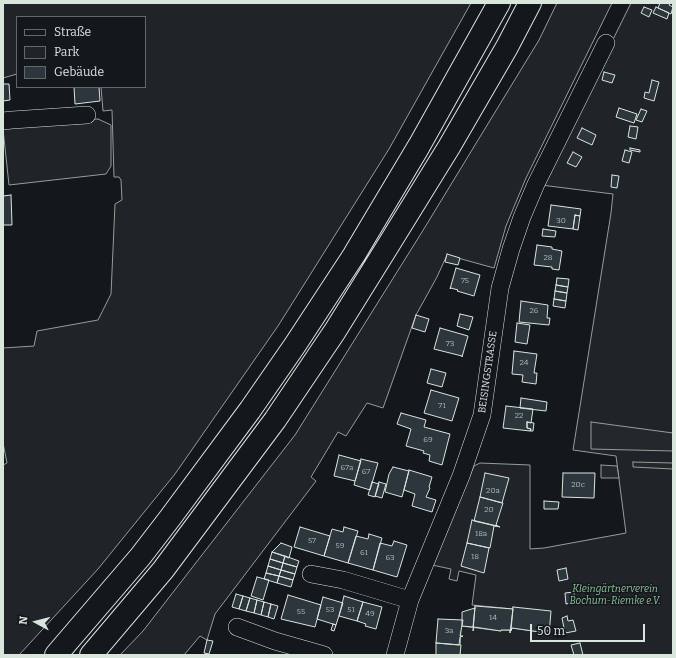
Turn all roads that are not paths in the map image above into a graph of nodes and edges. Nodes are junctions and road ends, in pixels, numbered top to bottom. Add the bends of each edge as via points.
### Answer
1 (499, 3) edge
2 (530, 3) edge
3 (606, 42) dead end
4 (87, 115) dead end
5 (3, 121) edge
6 (311, 574) dead end
7 (410, 600) junction
8 (238, 627) dead end
9 (56, 655) edge
10 (91, 655) edge
11 (324, 655) edge
12 (396, 655) edge

1 - 9 highway via 354,255 295,345 250,410 140,557
2 - 10 highway via 449,147 284,408 163,570
3 - 7 street, BEISINGSTRASSE via 522,217 500,288 482,415 461,476
4 - 5 street
6 - 7 street via 343,580
7 - 12 street, BEISINGSTRASSE
8 - 11 street

